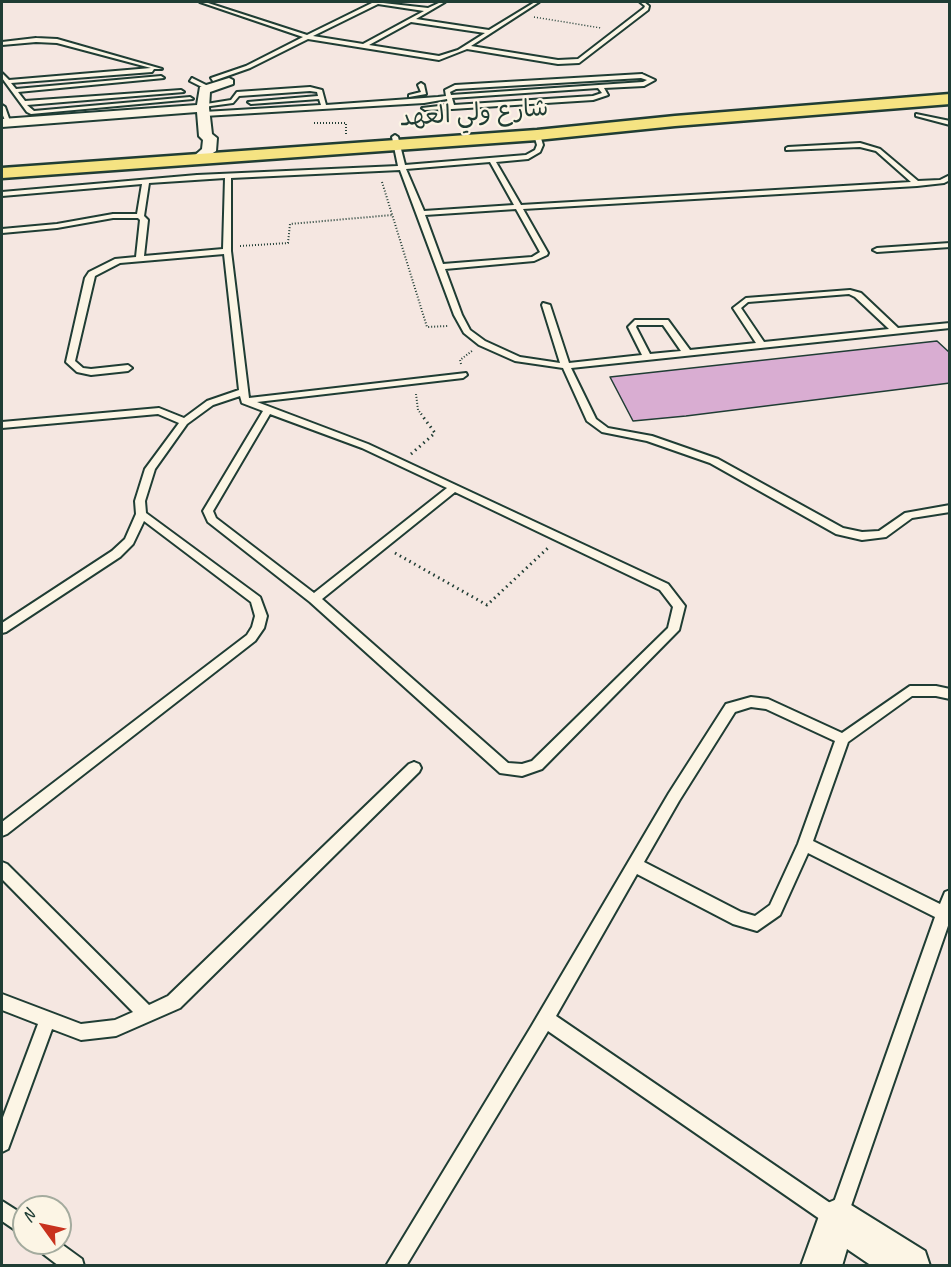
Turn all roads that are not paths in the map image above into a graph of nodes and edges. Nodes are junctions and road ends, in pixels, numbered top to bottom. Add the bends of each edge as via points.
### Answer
1 (202, 2) edge
2 (377, 2) edge
3 (443, 2) edge
4 (537, 2) edge
5 (642, 2) edge
6 (429, 10) junction
7 (411, 20) junction
8 (489, 32) junction
9 (307, 37) junction
10 (2, 44) edge
11 (364, 46) junction
12 (466, 47) junction
13 (248, 67) junction
14 (159, 69) junction
15 (2, 75) edge
16 (192, 80) dead end
17 (161, 81) junction
18 (8, 82) junction
19 (229, 82) joint
20 (422, 85) dead end
21 (600, 87) junction
22 (15, 91) junction
23 (181, 92) junction
24 (449, 97) junction
25 (950, 98) edge
26 (203, 99) junction
27 (22, 100) junction
28 (251, 102) dead end
29 (323, 102) junction
30 (452, 106) junction
31 (2, 107) edge
32 (229, 113) junction
33 (918, 115) dead end
34 (5, 123) edge
35 (950, 123) edge
36 (537, 135) junction
37 (396, 141) junction
38 (205, 149) junction
39 (788, 149) dead end
40 (492, 160) junction
41 (2, 167) edge
42 (402, 167) junction
43 (2, 173) edge
44 (228, 176) junction
45 (950, 177) edge
46 (146, 182) junction
47 (917, 184) junction
48 (946, 184) edge
49 (2, 194) edge
50 (517, 207) junction
51 (421, 213) junction
52 (140, 216) junction
53 (2, 231) edge
54 (950, 245) edge
55 (227, 249) junction
56 (877, 250) dead end
57 (140, 258) junction
58 (440, 267) junction
59 (546, 305) dead end
60 (950, 325) edge
61 (896, 331) junction
62 (762, 346) junction
63 (688, 354) junction
64 (648, 358) junction
65 (566, 366) junction
66 (128, 368) dead end
67 (464, 375) road end
68 (245, 396) junction
69 (268, 410) junction
70 (184, 422) junction
71 (2, 425) edge
72 (455, 487) junction
73 (950, 508) edge
74 (141, 514) junction
75 (314, 599) junction
76 (2, 629) edge
77 (950, 694) edge
78 (843, 739) junction
79 (414, 768) dead end
80 (2, 830) edge
81 (806, 843) junction
82 (634, 865) junction
83 (2, 869) edge
84 (950, 897) edge
85 (944, 914) junction
86 (2, 1002) edge
87 (148, 1015) junction
88 (48, 1019) junction
89 (545, 1019) junction
90 (2, 1143) edge
91 (837, 1219) junction
92 (61, 1255) edge
93 (75, 1266) edge
94 (395, 1266) edge
95 (821, 1266) edge
96 (910, 1266) edge

1 - 9 lane
2 - 6 lane
2 - 9 lane
3 - 6 lane
4 - 8 lane
5 - 12 lane via 646,9 574,62
6 - 7 lane
7 - 8 lane
7 - 11 lane
8 - 12 lane
9 - 11 lane
9 - 13 lane
10 - 14 lane via 57,41
11 - 12 lane via 439,58
13 - 19 lane
13 - 26 lane
14 - 17 lane
14 - 18 lane
15 - 18 lane
16 - 26 lane
17 - 22 lane
17 - 23 lane
17 - 27 lane
18 - 22 lane
19 - 26 street
20 - 29 lane via 424,93 417,96
21 - 24 lane
21 - 24 lane via 652,80 642,76 455,87 448,90
21 - 30 lane via 606,94 593,98
22 - 27 lane
23 - 26 lane
23 - 27 lane
24 - 29 lane
24 - 30 lane
25 - 36 main road, شارع ولي العهد
25 - 37 main road, شارع ولي العهد
26 - 27 lane via 38,113 29,111
26 - 29 lane via 232,101 240,94 317,90
26 - 32 lane
26 - 34 street
26 - 38 street
28 - 29 lane
29 - 32 lane
30 - 32 lane via 237,120 230,118
31 - 34 lane
33 - 35 lane
36 - 37 main road, شارع ولي العهد
36 - 40 lane via 540,145 535,154
37 - 38 main road, شارع ولي العهد
37 - 38 main road, شارع ولي العهد
37 - 42 lane
38 - 41 main road
38 - 43 main road, شارع ولي العهد
39 - 47 lane via 870,147
40 - 42 lane
40 - 50 lane
42 - 44 lane
42 - 51 lane
44 - 46 lane
44 - 55 lane
45 - 48 lane
46 - 49 lane
46 - 52 lane
47 - 48 lane
47 - 50 lane
50 - 51 lane
50 - 58 lane via 544,253 541,257
51 - 58 lane
52 - 53 lane
52 - 57 lane via 144,220
54 - 56 lane
55 - 57 lane
55 - 68 lane
57 - 66 lane via 105,266 89,278 70,362 91,372
58 - 65 lane via 463,325 482,343 518,359
59 - 65 lane
60 - 61 lane
61 - 62 lane
61 - 62 lane via 850,292 746,300 737,308
62 - 63 lane
63 - 64 lane
63 - 64 lane via 665,322 635,323 632,327
64 - 65 lane
65 - 73 lane via 592,421 605,430 649,438 714,461 840,531 862,536 882,534 909,515
67 - 68 lane
68 - 69 lane
68 - 70 lane via 210,403
69 - 72 lane
69 - 75 lane via 208,511 212,520
70 - 71 lane via 159,411
70 - 74 lane via 150,469 140,501
72 - 75 lane
72 - 75 lane via 664,587 679,606 673,630 537,765 522,770 505,769
74 - 76 lane via 129,541 116,555
74 - 80 lane via 256,600 261,616 258,628 251,638
77 - 78 lane via 910,691
78 - 81 lane
78 - 82 lane via 768,704 751,702 730,708
79 - 87 lane via 196,983 174,1002
81 - 82 lane via 775,910 757,924
81 - 85 lane
82 - 89 lane
83 - 87 lane
84 - 85 lane
85 - 91 lane
86 - 88 lane
87 - 88 lane via 116,1028 81,1032
88 - 90 lane
89 - 91 lane
89 - 94 lane
91 - 95 street
91 - 96 street
92 - 93 lane

